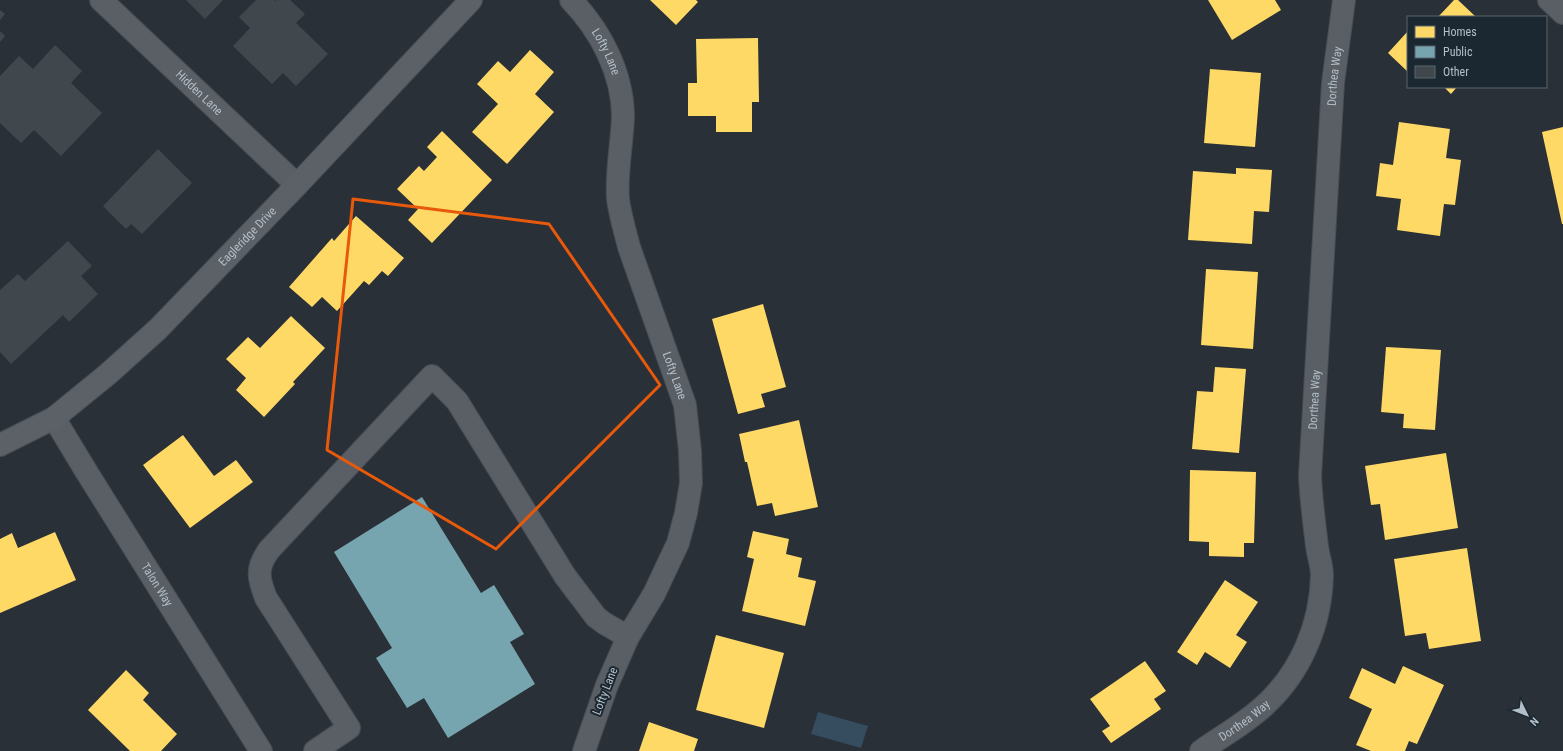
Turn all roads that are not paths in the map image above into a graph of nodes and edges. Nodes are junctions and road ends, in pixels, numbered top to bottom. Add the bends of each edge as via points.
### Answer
1 (101, 0) edge
2 (471, 0) edge
3 (570, 0) edge
4 (1344, 0) edge
5 (1549, 0) edge
6 (1563, 13) edge
7 (297, 185) junction
8 (54, 418) junction
9 (0, 444) edge
10 (628, 637) junction
11 (261, 751) edge
12 (315, 751) edge
13 (584, 751) edge
14 (1201, 751) edge

1 - 7 street, Hidden Lane
2 - 7 main road, Eagleridge Drive
3 - 10 street, Lofty Lane via 591,24 615,70 621,92 623,115 618,177 618,200 622,220 629,247 685,405 688,427 691,483 678,543 654,594
4 - 14 street, Dorthea Way via 1333,83 1310,476 1322,574 1318,612 1303,656 1278,693 1264,707
5 - 6 street
7 - 8 main road, Eagleridge Drive via 158,329
8 - 9 main road, Eagleridge Drive
8 - 11 street, Talon Way
10 - 12 street via 596,617 565,576 457,401 432,376 269,550 260,565 260,581 266,598 349,728
10 - 13 street, Lofty Lane via 607,685

